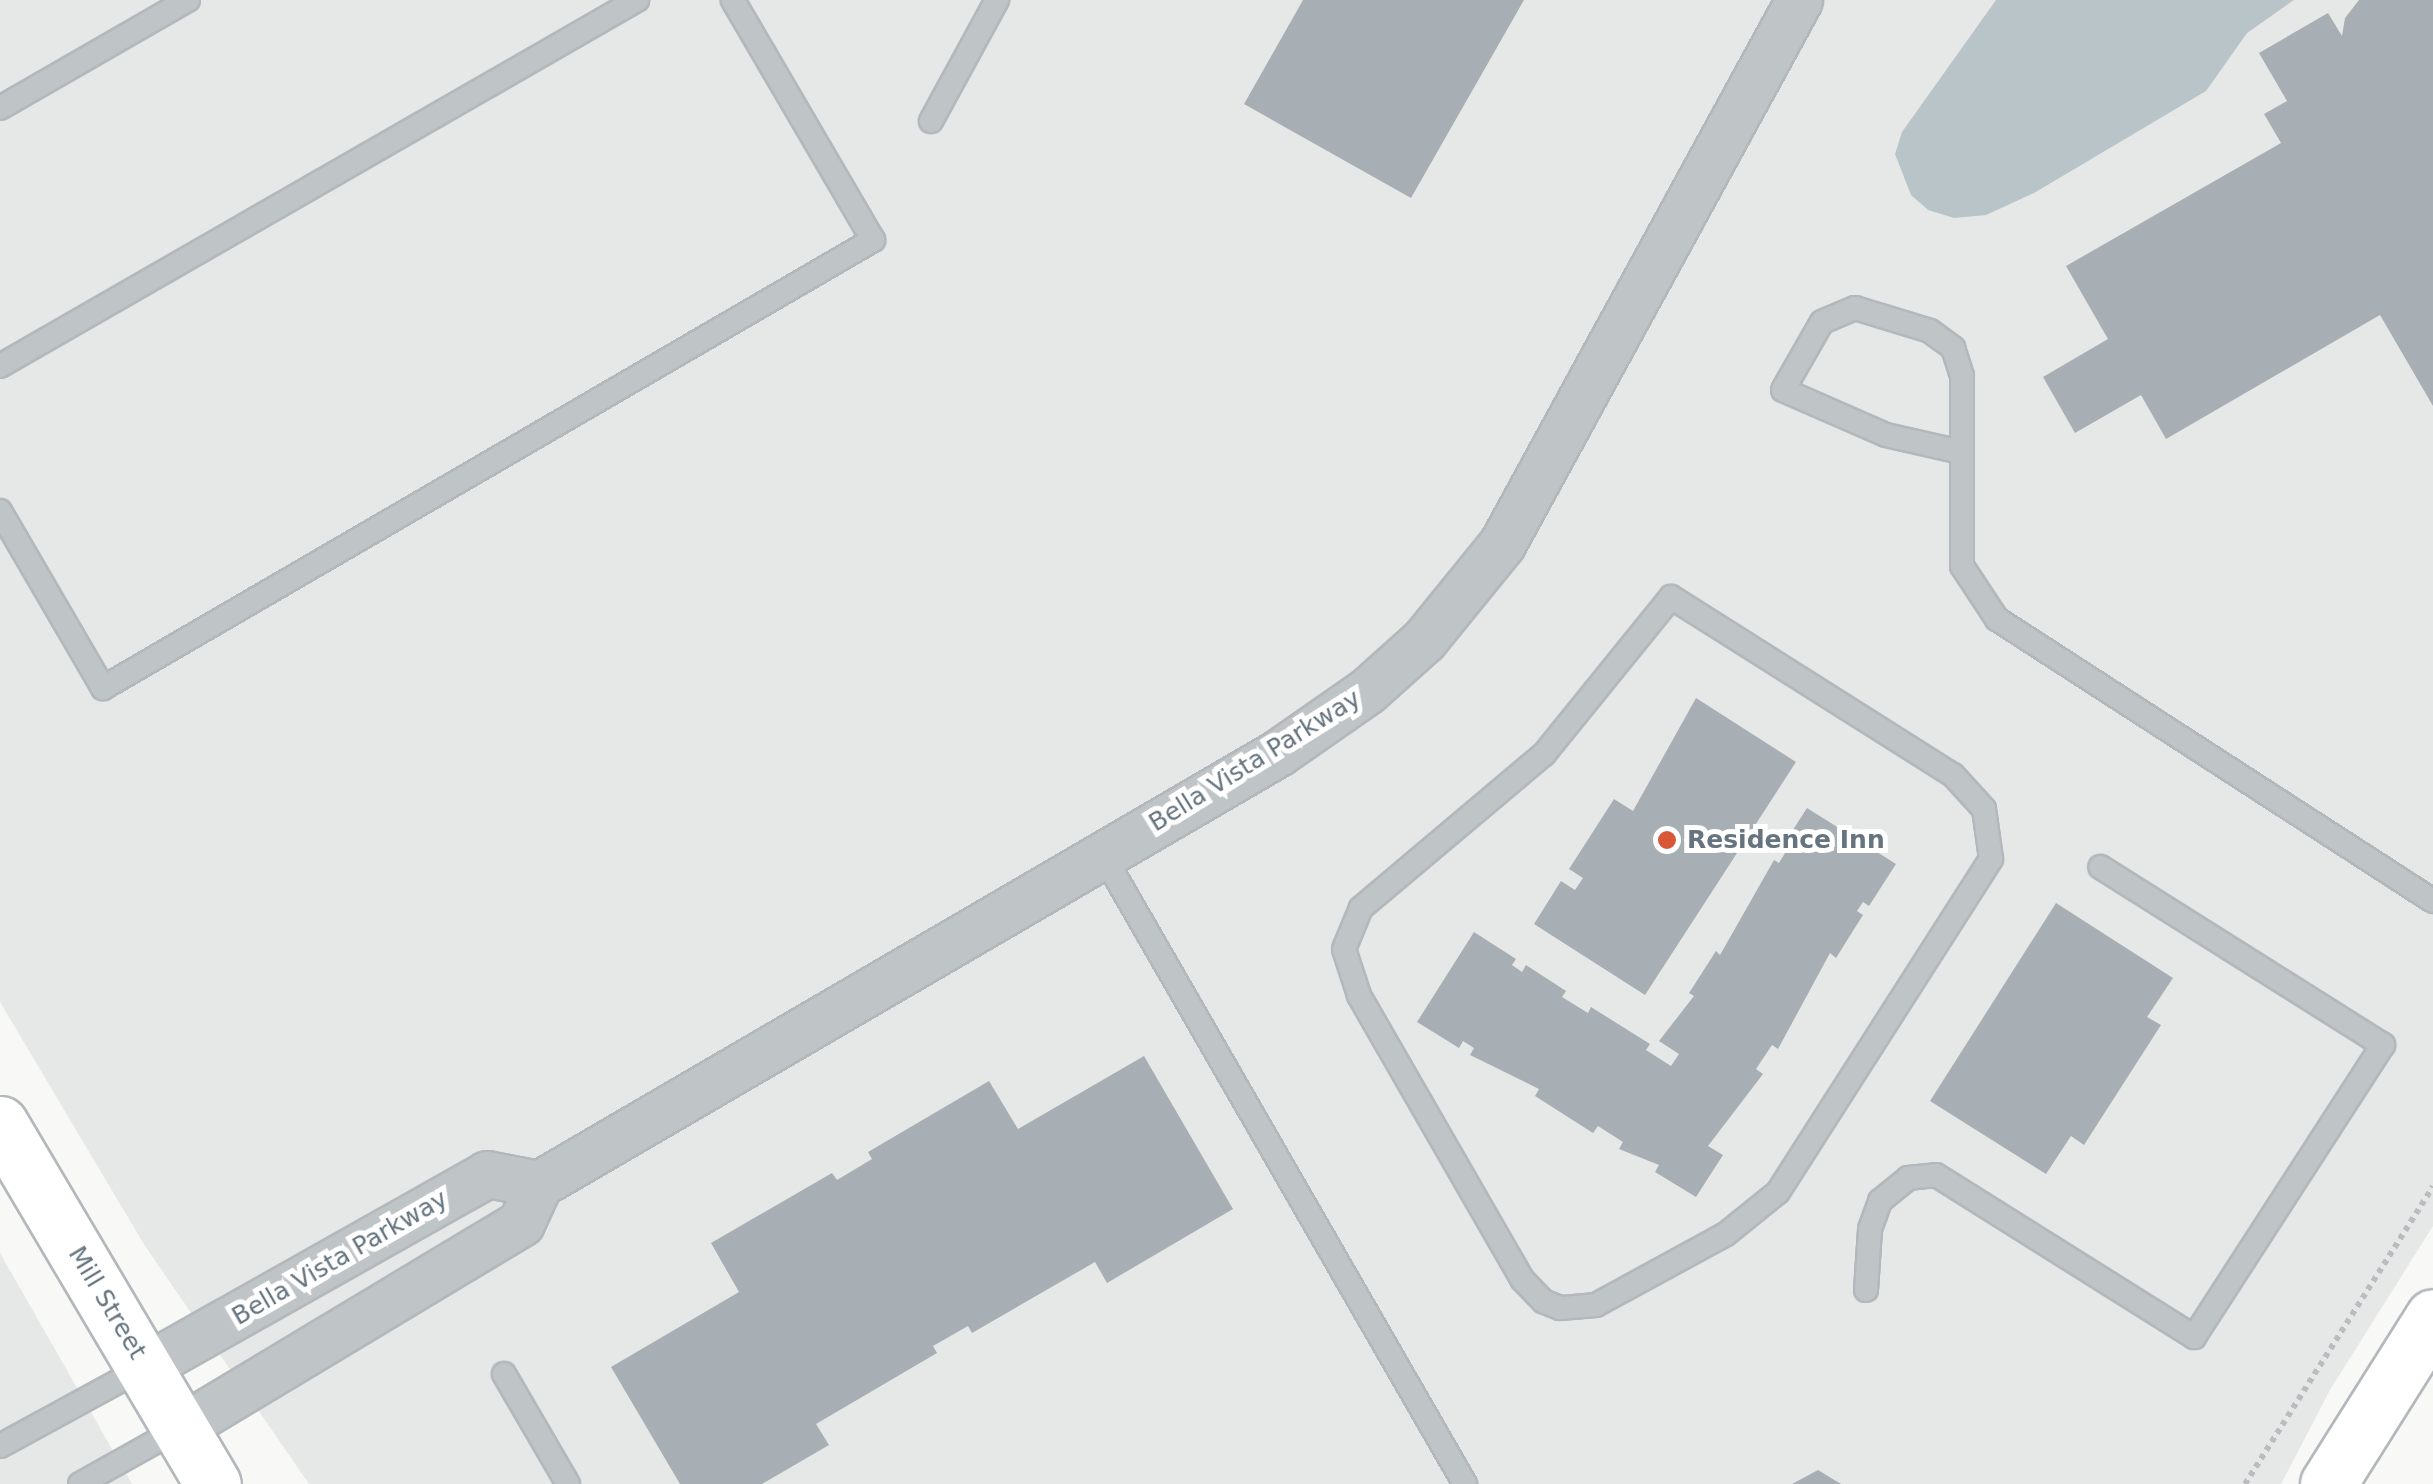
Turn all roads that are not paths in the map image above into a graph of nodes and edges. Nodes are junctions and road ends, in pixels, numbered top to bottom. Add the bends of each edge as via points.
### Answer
1 (188, 0) edge
2 (637, 0) edge
3 (733, 0) edge
4 (997, 0) edge
5 (1799, 0) edge
6 (0, 108) edge
7 (931, 122) dead end
8 (0, 366) edge
9 (1962, 452) junction
10 (0, 511) edge
11 (1671, 597) joint
12 (1103, 854) junction
13 (2100, 868) dead end
14 (2433, 901) edge
15 (0, 1124) edge
16 (539, 1184) junction
17 (1866, 1290) dead end
18 (2433, 1318) edge
19 (145, 1367) junction
20 (504, 1374) dead end
21 (180, 1428) junction
22 (0, 1446) edge
23 (80, 1484) edge
24 (212, 1484) edge
25 (568, 1484) edge
26 (1465, 1484) edge
27 (2328, 1484) edge

1 - 6 lane
2 - 8 lane
3 - 10 lane via 873,240 103,688
4 - 7 lane
5 - 12 street, Bella Vista Parkway via 1502,544 1456,602 1424,640 1322,725
9 - 9 lane via 1960,360 1943,338 1854,308 1822,322 1784,390 1886,435
9 - 14 lane via 1962,566 1997,619
11 - 11 lane via 1544,754 1361,908 1344,949 1359,994 1522,1279 1543,1302 1560,1308 1596,1305 1726,1234 1778,1192 1991,859 1984,809 1953,775
12 - 16 street, Bella Vista Parkway
12 - 26 lane
13 - 17 lane via 2383,1045 2194,1337 1936,1175 1908,1178 1880,1202 1870,1229
15 - 19 main road, Mill Street
16 - 19 street, Bella Vista Parkway via 487,1174
16 - 21 street via 521,1223
18 - 27 main road
19 - 21 main road, Mill Street
19 - 22 lane
20 - 25 lane
21 - 23 lane
21 - 24 main road, Mill Street

